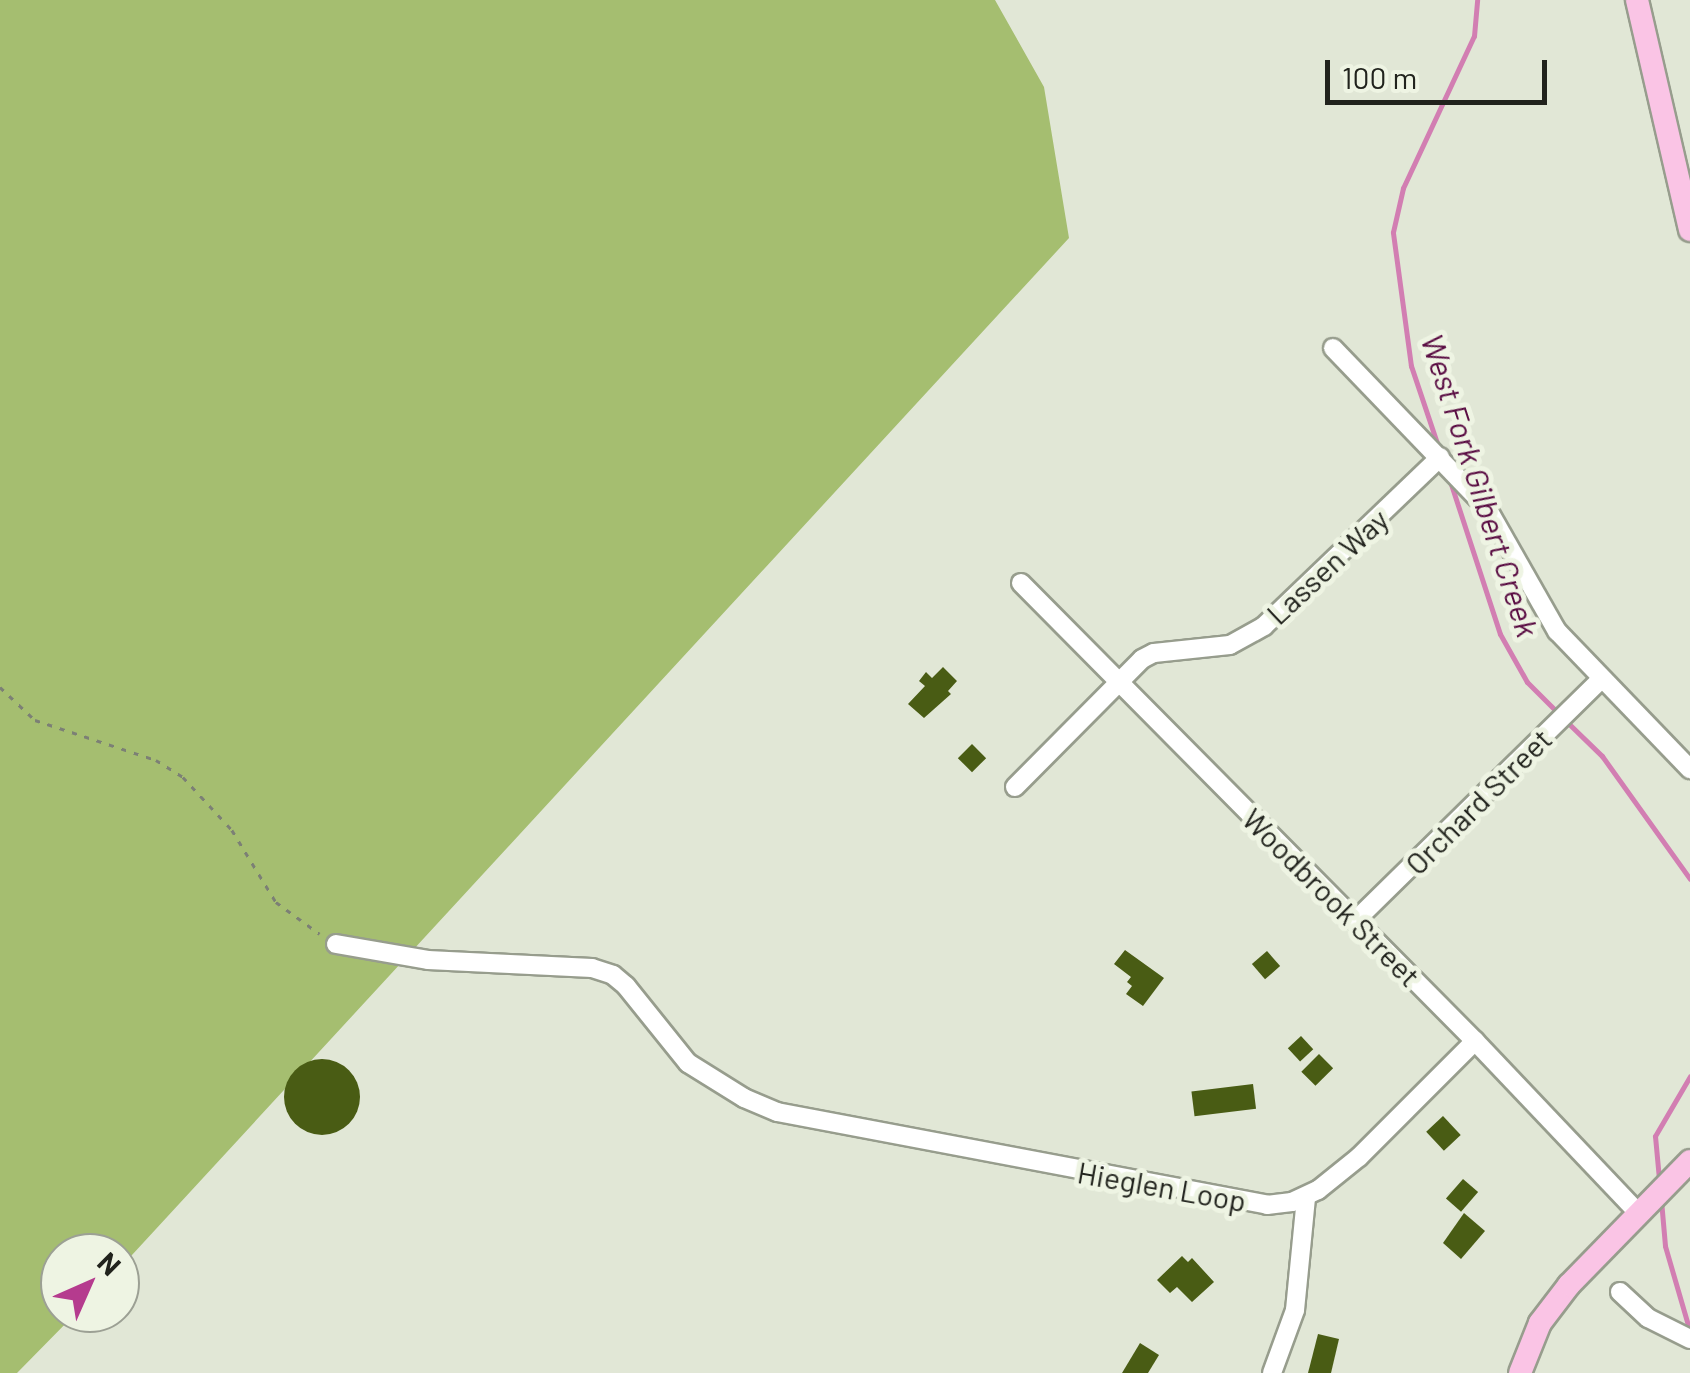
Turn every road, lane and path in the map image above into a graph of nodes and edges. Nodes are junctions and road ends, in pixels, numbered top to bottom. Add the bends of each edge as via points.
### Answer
1 (1637, 0) edge
2 (1690, 230) edge
3 (1333, 348) dead end
4 (1440, 457) junction
5 (1021, 583) dead end
6 (1118, 679) junction
7 (1600, 680) junction
8 (0, 688) edge
9 (1690, 769) edge
10 (1015, 787) dead end
11 (1355, 922) junction
12 (336, 944) joint
13 (1475, 1042) junction
14 (1690, 1161) edge
15 (1306, 1197) junction
16 (1638, 1214) junction
17 (1620, 1292) dead end
18 (1690, 1340) edge
19 (1272, 1373) edge
20 (1520, 1373) edge

1 - 2 main road
3 - 4 street
4 - 6 street, Lassen Way via 1246,639 1154,653
4 - 7 street via 1487,508 1557,632
5 - 6 street, Woodbrook Street
6 - 10 street, Lassen Way
6 - 11 street, Woodbrook Street
7 - 9 street
7 - 11 street, Orchard Street
8 - 12 path via 35,720 156,760 183,778 232,830 276,902
11 - 13 street, Woodbrook Street
12 - 15 street, Hieglen Loop via 428,960 564,965 613,975 670,1045 710,1079 777,1112 1247,1203
13 - 15 street, Hieglen Loop via 1359,1157
13 - 16 street, Woodbrook Street
14 - 16 main road
15 - 19 street via 1295,1310
16 - 20 main road via 1553,1305
17 - 18 street via 1648,1318

